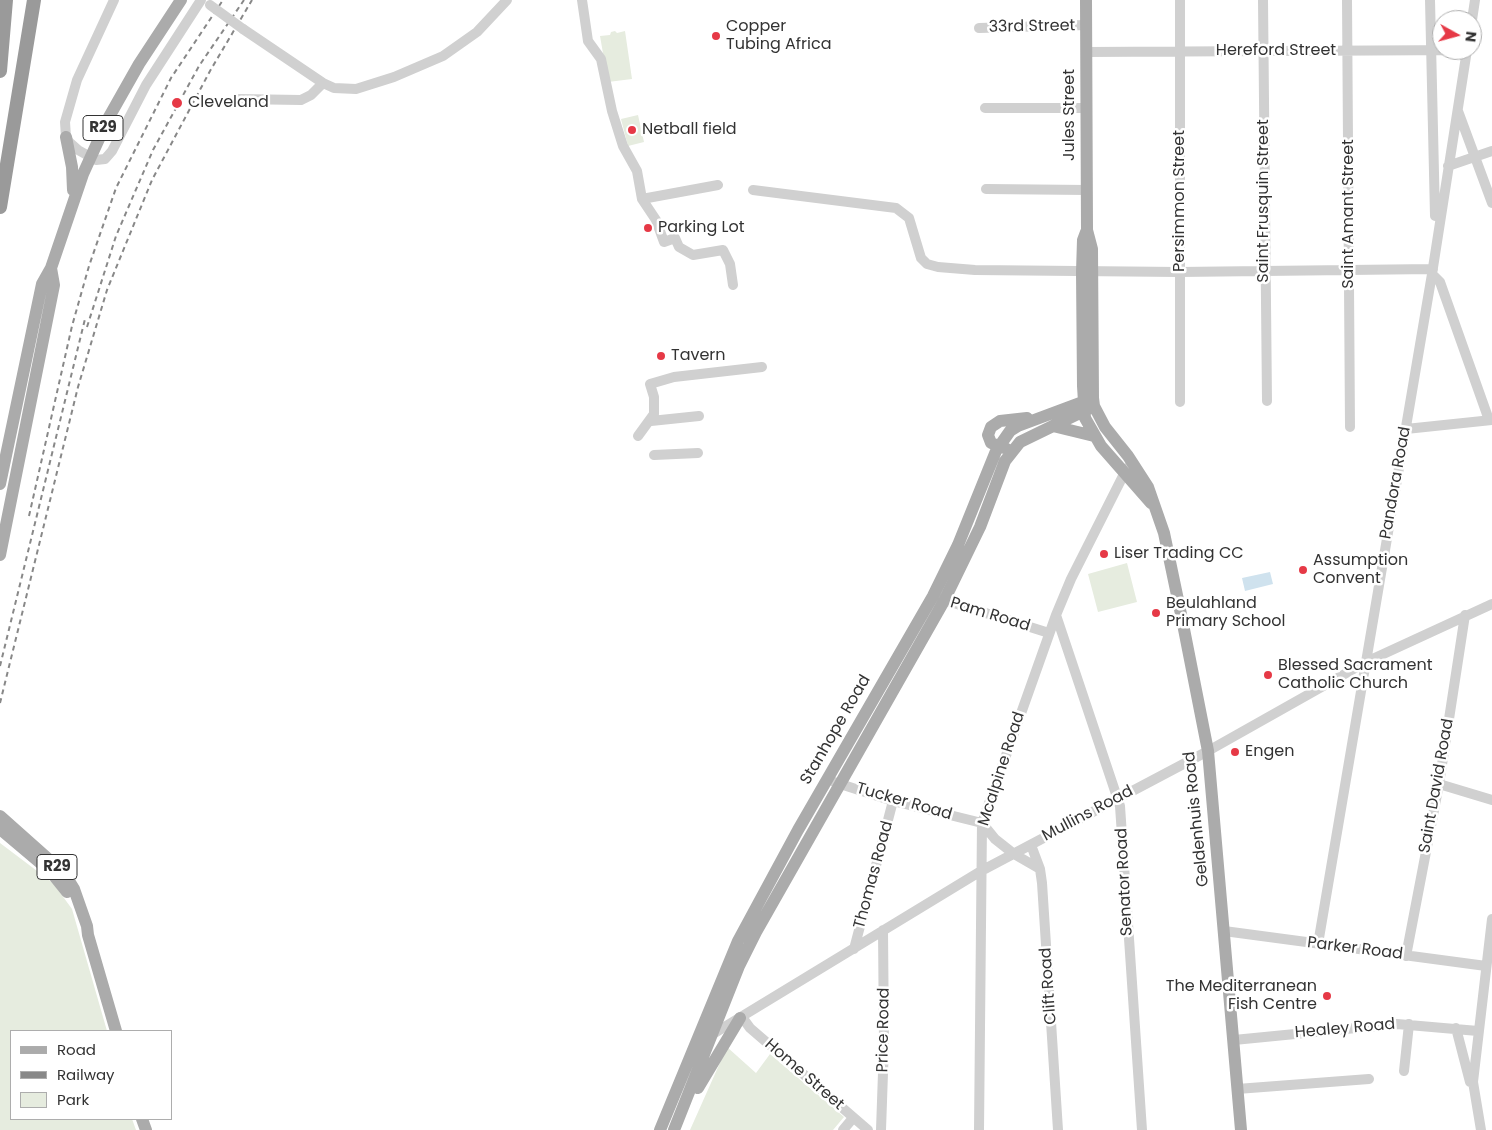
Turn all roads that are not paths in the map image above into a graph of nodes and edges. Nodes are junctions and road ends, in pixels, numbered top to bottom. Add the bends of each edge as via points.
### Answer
1 (6, 0) edge
2 (34, 0) edge
3 (114, 0) edge
4 (181, 0) edge
5 (507, 0) edge
6 (582, 0) edge
7 (1086, 0) edge
8 (1180, 0) edge
9 (1263, 0) edge
10 (1348, 0) edge
11 (1430, 0) edge
12 (205, 2) edge
13 (1086, 26) junction
14 (979, 28) dead end
15 (1263, 50) junction
16 (1430, 50) junction
17 (1180, 51) junction
18 (1348, 51) junction
19 (1086, 52) junction
20 (1465, 60) edge
21 (0, 72) edge
22 (323, 84) junction
23 (237, 99) dead end
24 (985, 108) dead end
25 (1086, 108) junction
26 (1457, 110) junction
27 (66, 137) junction
28 (1492, 151) edge
29 (89, 157) junction
30 (1476, 157) junction
31 (1448, 166) junction
32 (718, 185) dead end
33 (986, 189) dead end
34 (752, 190) dead end
35 (1087, 190) junction
36 (642, 199) junction
37 (1492, 203) edge
38 (72, 205) junction
39 (0, 207) edge
40 (1436, 239) junction
41 (51, 268) junction
42 (1087, 271) junction
43 (1264, 271) junction
44 (1179, 272) junction
45 (1349, 272) junction
46 (1432, 272) junction
47 (734, 285) dead end
48 (762, 366) dead end
49 (1267, 401) dead end
50 (1180, 402) dead end
51 (1089, 404) junction
52 (699, 416) dead end
53 (1040, 417) junction
54 (1491, 420) edge
55 (650, 421) junction
56 (1053, 426) junction
57 (1350, 427) dead end
58 (1406, 429) junction
59 (638, 436) dead end
60 (1094, 436) junction
61 (998, 447) junction
62 (1012, 450) junction
63 (698, 453) dead end
64 (654, 455) dead end
65 (1131, 461) junction
66 (1124, 473) junction
67 (0, 484) edge
68 (1156, 509) junction
69 (958, 545) junction
70 (969, 552) junction
71 (0, 555) edge
72 (938, 598) junction
73 (1492, 604) edge
74 (1056, 615) junction
75 (1465, 616) junction
76 (1049, 633) junction
77 (1366, 662) junction
78 (1208, 751) junction
79 (833, 781) junction
80 (1439, 784) junction
81 (1119, 797) junction
82 (1492, 800) edge
83 (893, 801) junction
84 (0, 816) edge
85 (982, 823) junction
86 (0, 829) edge
87 (1031, 845) junction
88 (1014, 854) junction
89 (1040, 869) junction
90 (982, 871) junction
91 (1492, 919) edge
92 (883, 930) junction
93 (1224, 932) junction
94 (88, 935) junction
95 (1318, 944) junction
96 (854, 949) junction
97 (1406, 956) junction
98 (1486, 966) junction
99 (729, 993) junction
100 (741, 1017) junction
101 (1409, 1024) junction
102 (1456, 1028) junction
103 (116, 1030) edge
104 (1478, 1031) junction
105 (712, 1036) junction
106 (1234, 1040) junction
107 (694, 1043) junction
108 (1404, 1071) dead end
109 (1369, 1079) dead end
110 (1237, 1089) junction
111 (1473, 1095) junction
112 (853, 1118) junction
113 (660, 1130) edge
114 (674, 1130) edge
115 (843, 1130) edge
116 (868, 1130) edge
117 (881, 1130) edge
118 (979, 1130) edge
119 (1058, 1130) edge
120 (1142, 1130) edge
121 (1241, 1130) edge
122 (1475, 1130) edge
123 (1481, 1130) edge

1 - 21 highway
2 - 39 highway
3 - 27 street via 77,80 67,112
4 - 29 main road, R29 via 134,71
5 - 22 street via 477,32 434,61 356,89 341,90
6 - 36 street via 588,42 601,59 612,111 623,146 637,171
7 - 13 main road, Jules Street
8 - 17 street, Persimmon Street
9 - 15 street, Saint Frusquin Street
10 - 18 street, Saint Amant Street
11 - 16 street
12 - 22 street, bridge
12 - 29 street via 146,86 112,151 102,160
13 - 14 street, 33rd Street
13 - 19 main road, Jules Street
15 - 17 street, Hereford Street
15 - 18 street, Hereford Street
15 - 43 street, Saint Frusquin Street
16 - 18 street, Hereford Street
16 - 40 street
17 - 19 street, Hereford Street
17 - 44 street, Persimmon Street
18 - 45 street, Saint Amant Street
19 - 25 main road, Jules Street
20 - 26 street, Pandora Road
22 - 23 street via 301,100
24 - 25 street
25 - 35 main road, Jules Street
26 - 30 street
26 - 31 street, Pandora Road
27 - 29 street
27 - 38 main road via 73,176
28 - 30 street
29 - 38 main road, R29
30 - 31 street
30 - 37 street
31 - 40 street, Pandora Road
32 - 36 street
33 - 35 street
34 - 42 street via 896,208 909,218 921,258 930,266 975,270
35 - 42 main road, Jules Street via 1087,230 1091,243
36 - 47 street via 656,220 664,242 675,238 679,247 693,255 723,250
38 - 41 main road, R29
40 - 46 street, Pandora Road
41 - 67 main road, R29 via 42,284
41 - 71 main road, R29 via 54,284
42 - 44 street
42 - 51 main road, Jules Street
43 - 44 street
43 - 45 street
43 - 49 street, Saint Frusquin Street
44 - 50 street, Persimmon Street
45 - 46 street
45 - 57 street, Saint Amant Street
46 - 54 street via 1440,282
46 - 58 street, Pandora Road
48 - 55 street via 674,377 650,384 654,414
51 - 53 main road, Stanhope Road
51 - 56 main road, Stanhope Road
51 - 60 main road, Geldenhuis Road via 1087,424
51 - 65 main road, Geldenhuis Road
52 - 55 street
53 - 61 main road, Stanhope Road via 1010,432
53 - 61 main road via 993,424 989,438
54 - 58 street
55 - 59 street
56 - 60 main road
56 - 62 main road, Stanhope Road via 1020,442
58 - 77 street, Pandora Road
60 - 66 main road, Geldenhuis Road
61 - 62 main road
61 - 69 main road, Stanhope Road
62 - 70 main road, Stanhope Road
63 - 64 street
65 - 66 street, Mcalpine Road
65 - 68 main road, Geldenhuis Road via 1148,487
66 - 68 main road, Geldenhuis Road
66 - 74 street, Mcalpine Road
68 - 78 main road, Geldenhuis Road via 1166,543
69 - 70 main road
69 - 72 main road, Stanhope Road
70 - 72 main road, Stanhope Road
72 - 76 street, Pam Road
72 - 79 main road, Stanhope Road
73 - 75 street, Mullins Road
74 - 76 street, Mcalpine Road
74 - 81 street, Senator Road
75 - 77 street, Mullins Road
75 - 80 street, Saint David Road
76 - 85 street, Mcalpine Road
77 - 78 street, Mullins Road
77 - 95 street, Pandora Road
78 - 81 street, Mullins Road
78 - 93 main road, Geldenhuis Road
79 - 83 street, Tucker Road
79 - 99 main road, Stanhope Road via 756,932
79 - 107 main road, Stanhope Road via 738,941
80 - 82 street
80 - 97 street, Saint David Road
81 - 87 street, Mullins Road
81 - 120 street, Senator Road
83 - 85 street, Tucker Road
83 - 96 street, Thomas Road
84 - 94 main road, R29 via 64,873 81,903
85 - 88 street
85 - 90 street, Mcalpine Road
86 - 94 main road, R29 via 59,881
87 - 88 street, Mullins Road
87 - 89 street, Clift Road
88 - 89 street
88 - 90 street, Mullins Road
89 - 119 street, Clift Road
90 - 92 street, Mullins Road
90 - 118 street, Mcalpine Road
91 - 98 street
92 - 96 street, Mullins Road
92 - 117 street, Price Road
93 - 95 street, Parker Road
93 - 106 main road, Geldenhuis Road
94 - 103 main road, R29
95 - 97 street, Parker Road
96 - 100 street, Mullins Road
97 - 98 street, Parker Road
98 - 104 street
99 - 100 main road
99 - 105 main road, Stanhope Road
100 - 105 street, Mullins Road
100 - 112 street, Home Street
100 - 114 main road
101 - 102 street, Healey Road
101 - 106 street, Healey Road
101 - 108 street
102 - 104 street, Healey Road
102 - 111 street
104 - 111 street
105 - 107 street, Mullins Road
105 - 114 main road, Stanhope Road
106 - 110 main road, Geldenhuis Road
107 - 113 main road, Stanhope Road
109 - 110 street
110 - 121 main road, Geldenhuis Road
111 - 123 street
112 - 115 street
112 - 116 street, Home Street
122 - 123 street

